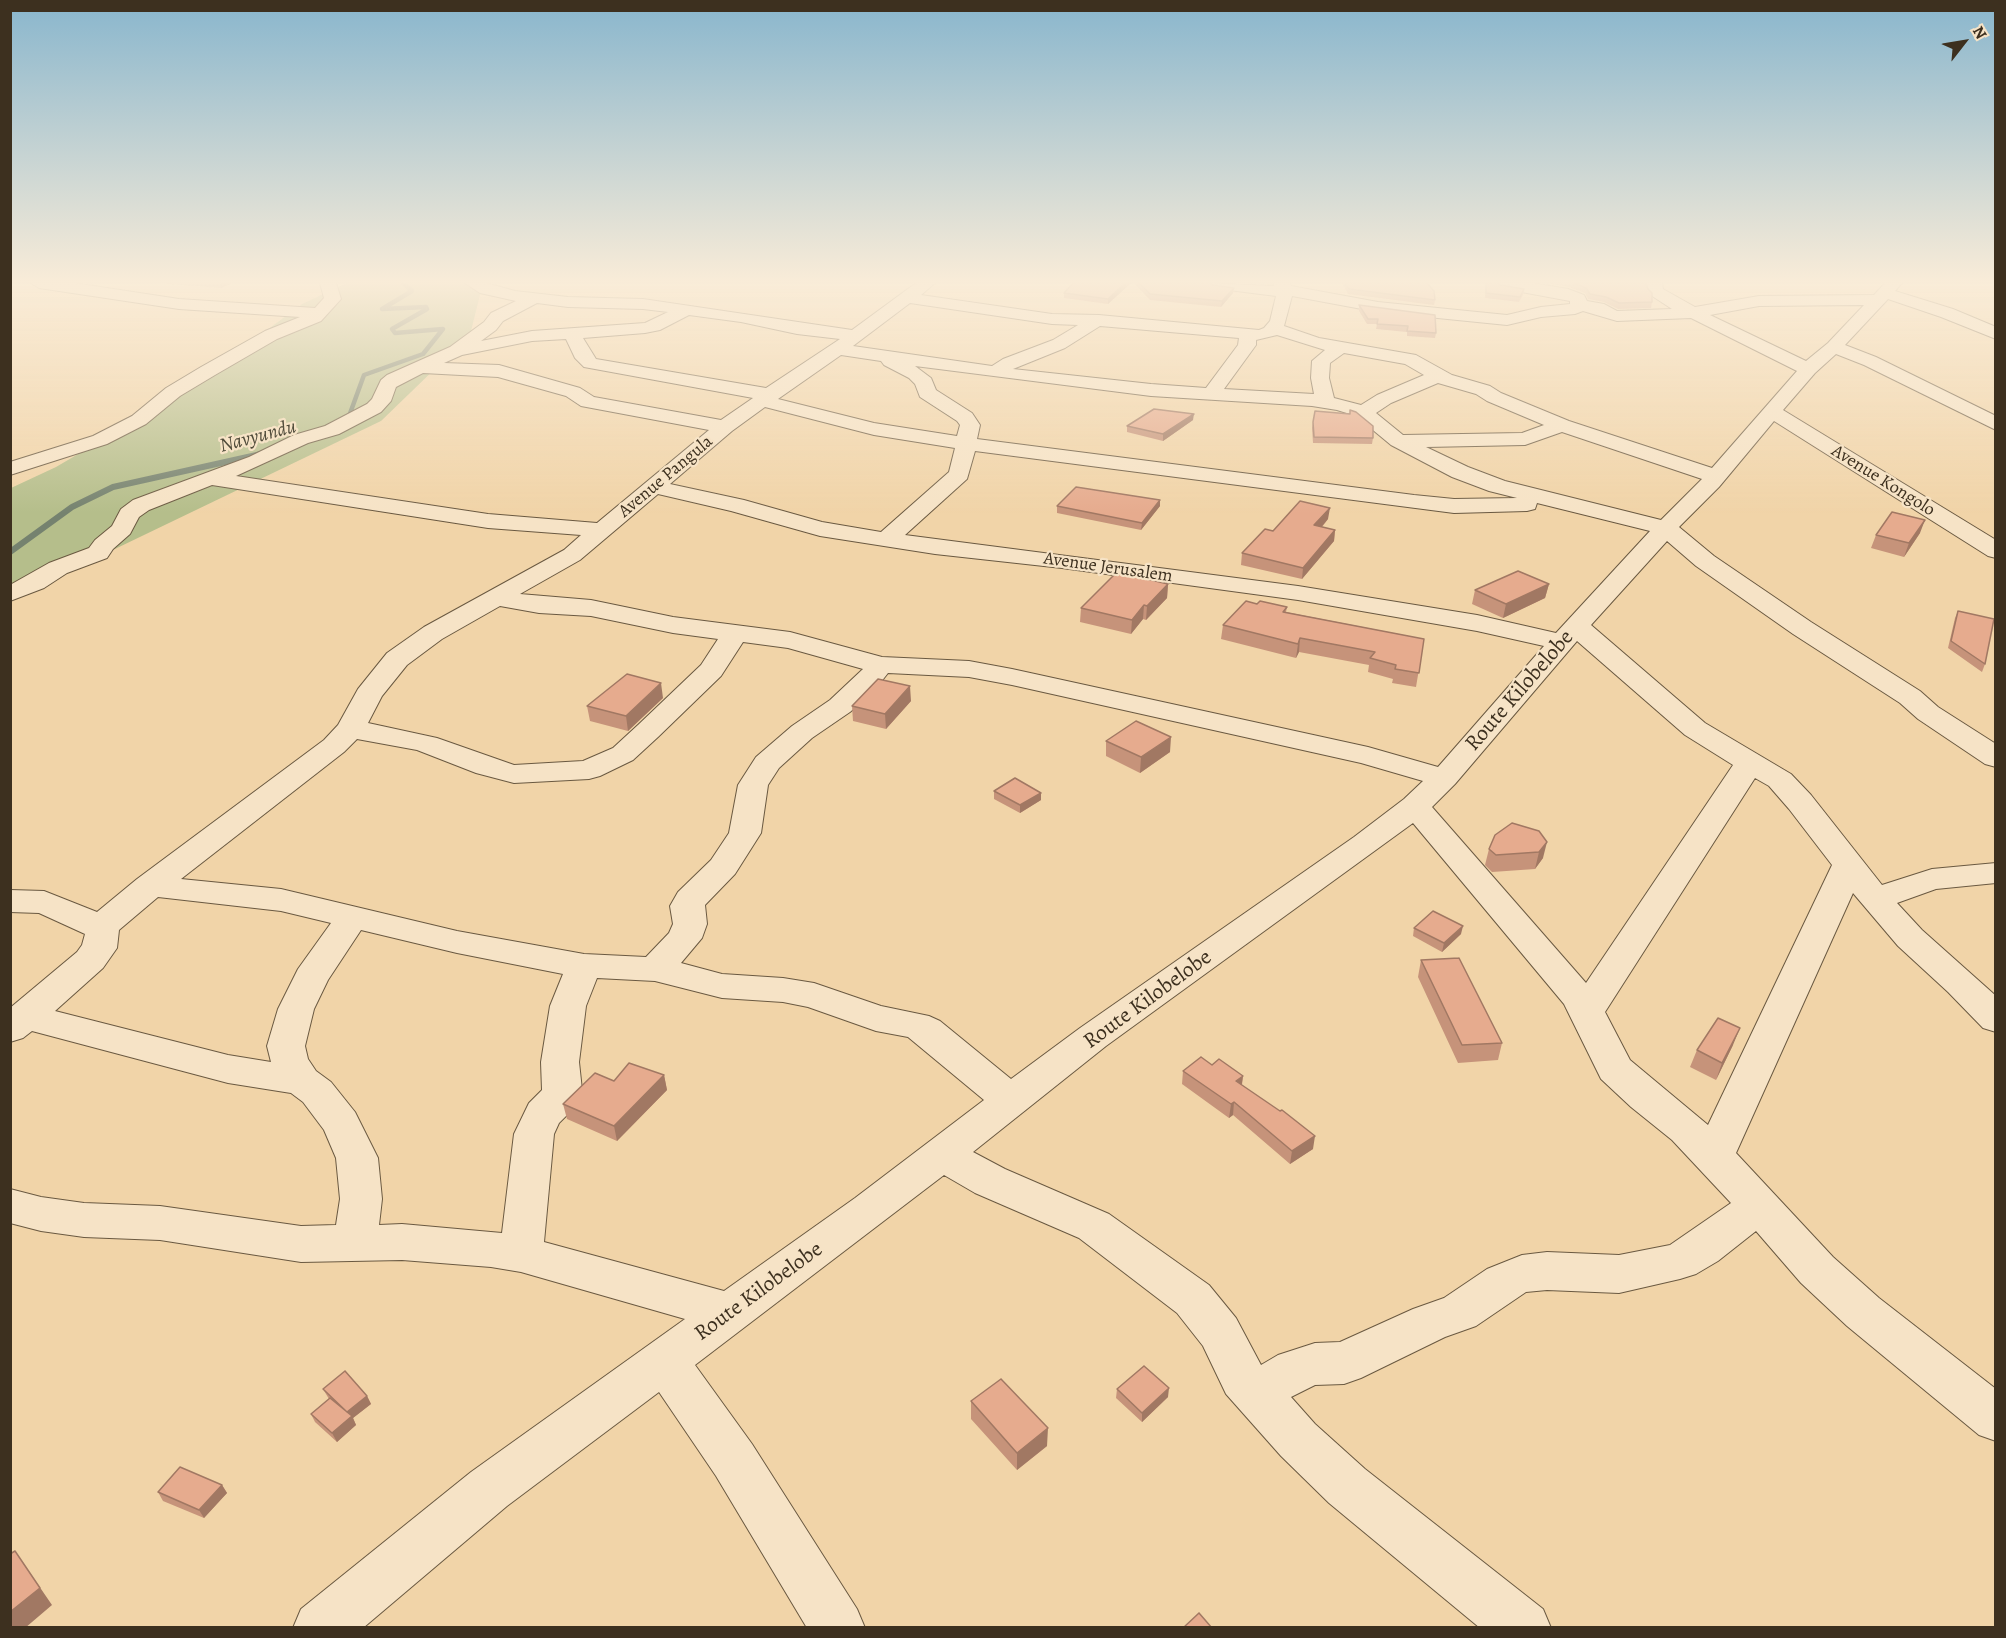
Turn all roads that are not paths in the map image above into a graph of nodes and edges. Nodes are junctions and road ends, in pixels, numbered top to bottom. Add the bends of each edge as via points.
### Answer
1 (228, 359) edge
2 (439, 359) edge
3 (586, 359) edge
4 (824, 359) edge
5 (888, 359) edge
6 (906, 359) edge
7 (1018, 359) edge
8 (1236, 359) edge
9 (1323, 359) edge
10 (1409, 359) edge
11 (1820, 359) edge
12 (1845, 359) edge
13 (422, 368) junction
14 (995, 372) junction
15 (1440, 375) junction
16 (1210, 395) junction
17 (767, 398) junction
18 (1325, 402) junction
19 (1771, 411) junction
20 (1363, 412) junction
21 (1562, 424) junction
22 (1995, 424) edge
23 (725, 427) junction
24 (1398, 441) junction
25 (965, 442) junction
26 (10, 469) edge
27 (1716, 476) junction
28 (207, 479) junction
29 (655, 487) junction
30 (1561, 502) junction
31 (1666, 528) junction
32 (601, 530) junction
33 (887, 539) junction
34 (1995, 551) edge
35 (10, 594) edge
36 (497, 598) junction
37 (736, 632) junction
38 (1570, 634) junction
39 (881, 665) junction
40 (350, 729) junction
41 (1995, 758) edge
42 (1750, 762) junction
43 (1444, 778) junction
44 (1415, 806) junction
45 (1848, 866) junction
46 (1995, 873) edge
47 (149, 885) junction
48 (1875, 899) junction
49 (10, 901) edge
50 (353, 916) junction
51 (102, 928) junction
52 (584, 966) junction
53 (655, 969) junction
54 (1585, 1013) junction
55 (1995, 1019) edge
56 (18, 1022) edge
57 (302, 1081) junction
58 (1012, 1102) junction
59 (942, 1155) junction
60 (1714, 1156) junction
61 (10, 1206) edge
62 (1757, 1207) junction
63 (355, 1243) junction
64 (521, 1254) junction
65 (728, 1312) junction
66 (666, 1362) junction
67 (1257, 1396) junction
68 (1995, 1419) edge
69 (320, 1628) edge
70 (838, 1628) edge
71 (1524, 1628) edge

1 - 26 street via 113,434
2 - 13 street
3 - 17 street
4 - 17 street, Avenue Pangula
5 - 25 street via 916,374 927,393 965,417 970,425
6 - 14 street
7 - 14 street
8 - 16 street
9 - 18 street via 1320,378
10 - 15 street
11 - 19 street, Route Kilobelobe
12 - 22 street via 1870,361
13 - 23 street via 499,371 563,388 588,402
13 - 28 street via 394,378 374,408 343,426 301,438 256,461
14 - 16 street
15 - 20 street
15 - 21 street
16 - 18 street
17 - 23 street, Avenue Pangula
17 - 25 street via 874,429
18 - 20 street
19 - 27 street, Route Kilobelobe
19 - 34 street, Avenue Kongolo
20 - 24 street
21 - 24 street via 1525,439
21 - 27 street
23 - 29 street, Avenue Pangula
24 - 30 street via 1497,486
25 - 30 street via 1454,506
25 - 33 street via 959,474
27 - 31 street, Route Kilobelobe
28 - 32 street via 488,521
28 - 35 street via 134,509 122,529 99,552 58,568
29 - 32 street, Avenue Pangula
29 - 33 street, Avenue Jerusalem via 820,529
30 - 31 street
31 - 38 street, Route Kilobelobe
31 - 41 street via 1704,561
32 - 36 street, Avenue Pangula via 572,555
33 - 38 street, Avenue Jerusalem via 1299,593 1477,623
36 - 37 street via 591,608 673,625
36 - 40 street, Avenue Pangula via 433,633 397,659 369,694
37 - 39 street via 813,645
37 - 40 street via 711,670 655,724 623,754 589,770 514,774 427,744
38 - 42 street via 1611,658 1695,729
38 - 43 street, Route Kilobelobe
39 - 43 street via 969,669 1012,677 1368,756
39 - 53 street via 840,706 767,763 753,785 745,833 723,867 690,900 690,924 685,938
40 - 47 street, Avenue Pangula via 334,746
42 - 45 street via 1780,780
42 - 54 street
43 - 44 street, Route Kilobelobe
44 - 54 street via 1579,998
44 - 58 street, Route Kilobelobe via 1093,1037
45 - 48 street
45 - 60 street
46 - 48 street via 1932,879
47 - 50 street via 281,900
47 - 51 street, Avenue Pangula
48 - 55 street
49 - 51 street via 44,902
50 - 52 street via 457,942
50 - 57 street via 320,964 296,1009 286,1046 289,1060
51 - 56 street via 99,948 90,960
52 - 53 street
52 - 64 street via 568,1006 560,1062 562,1090 543,1114 534,1134
53 - 58 street via 722,986 814,996 876,1018 916,1025
54 - 60 street via 1615,1069
56 - 57 street via 228,1069
57 - 63 street via 317,1092 341,1123 357,1158 361,1199
58 - 59 street, Route Kilobelobe
59 - 65 street, Route Kilobelobe
59 - 67 street via 990,1181 1094,1226 1160,1273 1193,1299 1220,1332 1243,1380
60 - 62 street
61 - 63 street via 84,1220 160,1223 301,1244
62 - 67 street via 1680,1261 1619,1274 1522,1274 1503,1282 1460,1312 1344,1363 1295,1370
62 - 68 street via 1863,1312
63 - 64 street via 454,1245
64 - 65 street
65 - 66 street, Route Kilobelobe
66 - 69 street, Route Kilobelobe via 489,1489
66 - 70 street via 734,1460
67 - 71 street via 1347,1486

